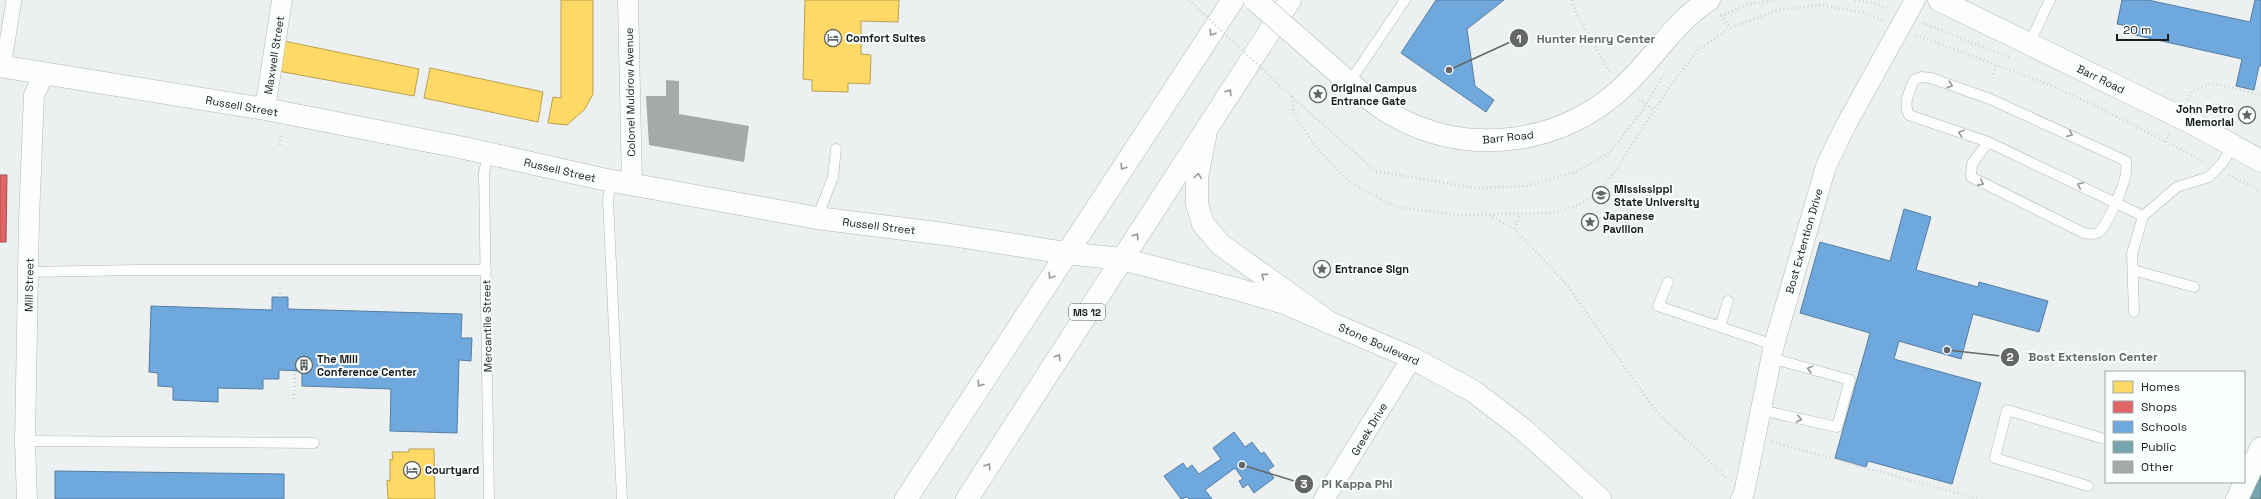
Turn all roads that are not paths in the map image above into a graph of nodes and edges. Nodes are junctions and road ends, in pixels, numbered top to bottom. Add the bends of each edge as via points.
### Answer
1 (14, 0) edge
2 (282, 0) edge
3 (628, 0) edge
4 (1233, 0) edge
5 (1255, 0) edge
6 (1290, 0) edge
7 (1406, 0) edge
8 (1709, 0) edge
9 (1939, 0) edge
10 (2050, 0) edge
11 (1910, 8) edge
12 (2029, 44) junction
13 (2, 67) edge
14 (44, 74) junction
15 (1349, 83) junction
16 (265, 109) junction
17 (1208, 124) junction
18 (1988, 142) junction
19 (2233, 146) junction
20 (836, 149) dead end
21 (489, 153) junction
22 (2261, 161) edge
23 (611, 181) junction
24 (632, 185) junction
25 (2115, 202) junction
26 (2143, 216) junction
27 (817, 218) junction
28 (1066, 253) junction
29 (1122, 259) junction
30 (486, 270) junction
31 (2133, 270) junction
32 (29, 272) junction
33 (1668, 282) dead end
34 (2194, 287) dead end
35 (1728, 301) dead end
36 (2134, 312) dead end
37 (1330, 323) junction
38 (1720, 327) junction
39 (1773, 351) junction
40 (1412, 358) junction
41 (1761, 410) junction
42 (2101, 438) dead end
43 (25, 441) junction
44 (314, 443) dead end
45 (2261, 448) edge
46 (2245, 482) edge
47 (2245, 483) edge
48 (2088, 486) dead end
49 (1743, 496) edge
50 (27, 499) edge
51 (489, 499) edge
52 (622, 499) edge
53 (906, 499) edge
54 (967, 499) edge
55 (1324, 499) edge
56 (1600, 499) edge
57 (2237, 499) edge

1 - 13 street
2 - 16 street, Maxwell Street
3 - 24 street, Colonel Muldrow Avenue
4 -> 28 street
5 - 15 street, Barr Road, bridge
17 -> 6 street, MS 12
7 - 15 lane
8 - 15 street, Barr Road via 1674,28 1623,87 1600,107 1554,129 1520,138 1477,141 1441,134 1402,120
9 - 12 street, Barr Road
10 - 12 lane
11 - 39 street, Bost Extention Drive via 1826,166
12 - 19 street, Barr Road via 2192,123
13 - 14 street, Russell Street
14 - 16 street, Russell Street
14 - 32 street, Mill Street via 34,95
16 - 21 street, Russell Street
29 -> 17 street, MS 12
37 -> 17 street via 1221,245 1203,224 1197,204 1197,176
25 -> 18 lane
18 -> 25 lane via 1972,164 1971,177 2084,233 2091,235 2098,232
18 -> 25 lane via 1909,115 1906,100 1914,80 1922,77 1932,78 1990,99 2119,156 2126,161 2127,171
19 - 22 street, Barr Road
19 - 26 lane via 2209,177 2177,188
20 - 27 lane via 832,177
21 - 23 street, Russell Street
21 - 30 lane, Mercantile Street via 484,172
23 - 24 street, Russell Street
23 - 52 lane via 608,200
24 - 27 street, Russell Street
25 - 26 lane
26 - 31 lane via 2132,254
27 - 28 street, Russell Street
28 - 29 street, Russell Street
28 -> 53 street
29 - 37 street, Stone Boulevard via 1284,303
54 -> 29 street, MS 12
30 - 32 lane
30 - 51 lane, Mercantile Street
31 - 34 lane
31 - 36 lane
32 - 43 street, Mill Street
33 - 38 lane via 1658,306
35 - 38 lane
37 - 40 street, Stone Boulevard
38 - 39 lane
39 - 41 street, Bost Extention Drive
41 -> 39 lane via 1837,427 1850,380
40 - 55 street, Greek Drive
40 - 56 street, Stone Boulevard via 1473,391 1524,430
41 - 49 street, Bost Extention Drive
42 - 48 lane via 2007,410 1995,458
43 - 44 lane
43 - 50 street, Mill Street
45 - 46 street
47 - 57 street

